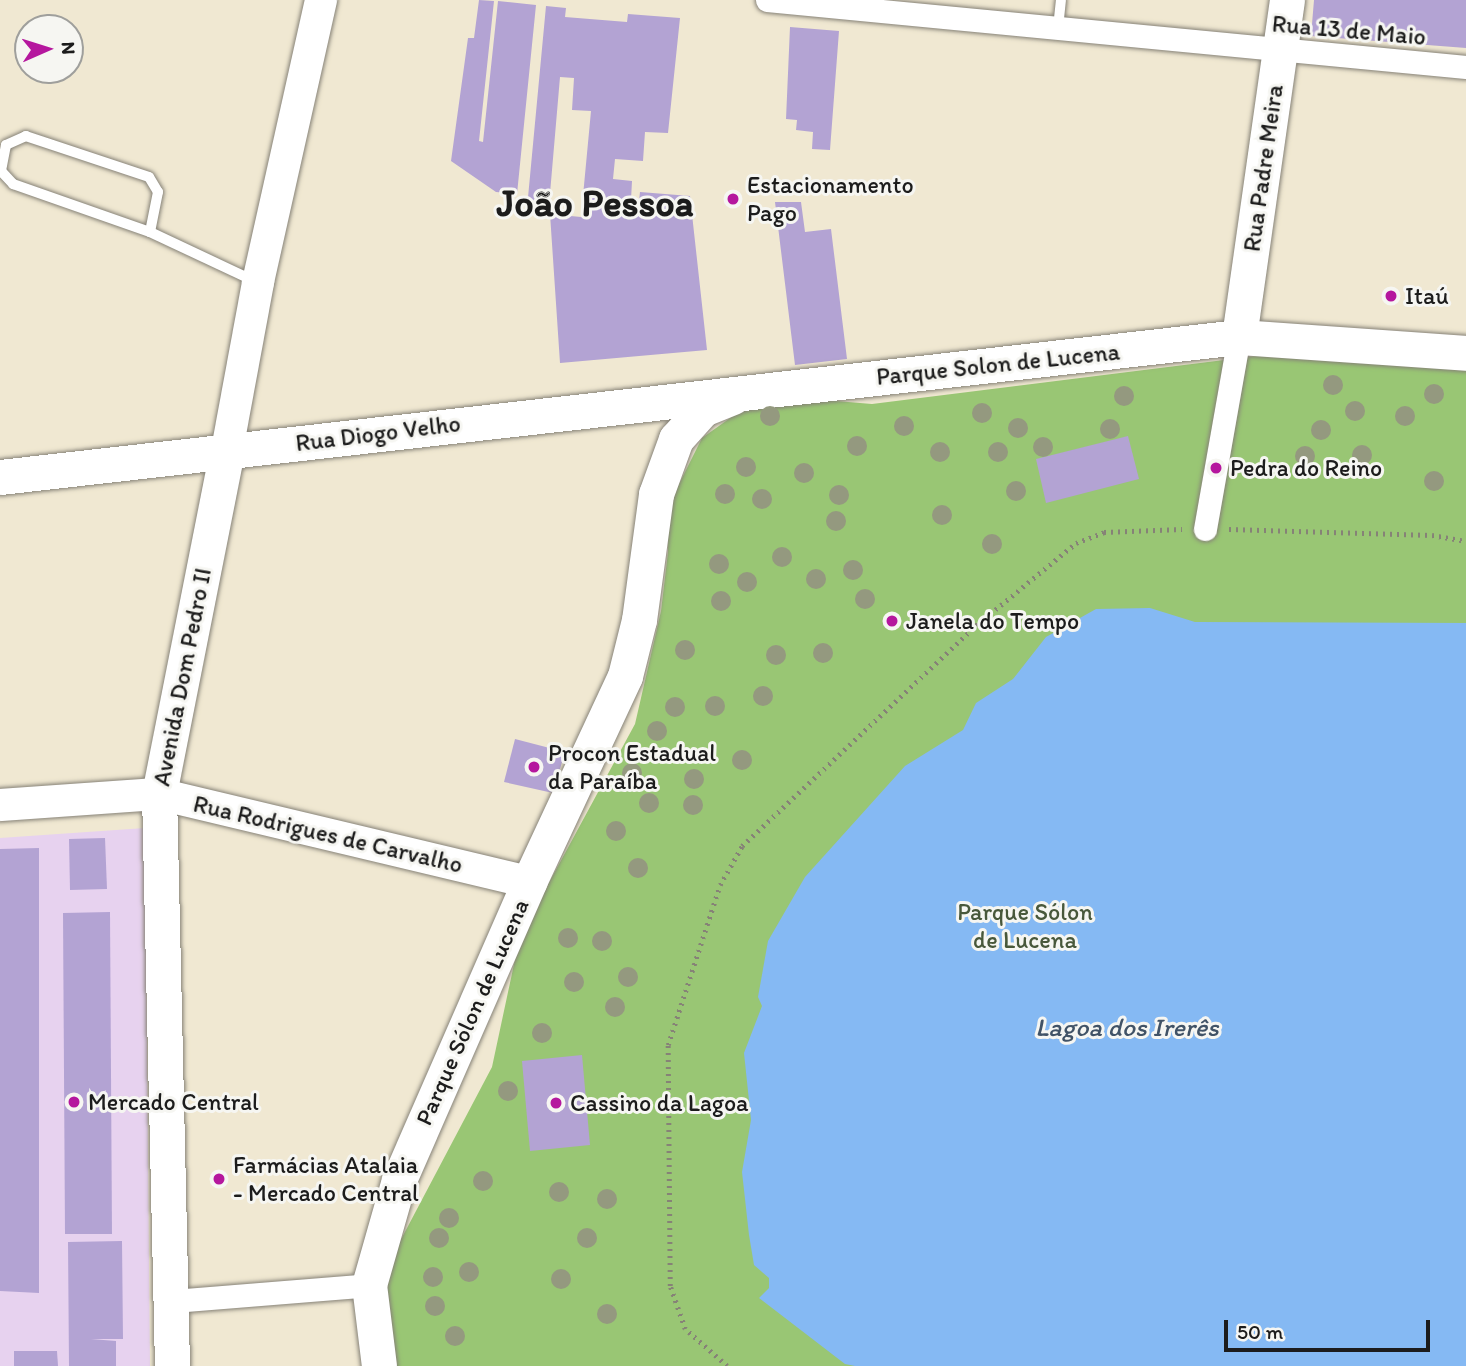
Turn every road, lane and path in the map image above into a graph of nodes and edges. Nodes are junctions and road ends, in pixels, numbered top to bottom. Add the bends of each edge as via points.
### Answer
1 (321, 0) edge
2 (768, 0) edge
3 (1060, 0) edge
4 (1287, 0) edge
5 (963, 9) edge
6 (1058, 27) junction
7 (1280, 50) junction
8 (1466, 67) edge
9 (150, 232) junction
10 (258, 282) junction
11 (1239, 337) junction
12 (1466, 353) edge
13 (756, 388) junction
14 (227, 450) junction
15 (0, 477) edge
16 (1205, 529) junction
17 (1466, 541) edge
18 (159, 794) junction
19 (0, 805) edge
20 (529, 882) junction
21 (369, 1284) junction
22 (172, 1301) junction
23 (172, 1366) edge
24 (379, 1366) edge
25 (727, 1366) edge

1 - 10 main road, Avenida Dom Pedro II
2 - 5 street, Rua 13 de Maio
3 - 6 lane
4 - 7 main road, Rua Padre Meira
5 - 6 street, Rua 13 de Maio
6 - 7 street, Rua 13 de Maio
7 - 8 street, Rua 13 de Maio
7 - 11 main road, Rua Padre Meira
9 - 9 lane via 13,184 1,171 6,145 26,136 149,177 158,192
9 - 10 lane
10 - 14 main road, Avenida Dom Pedro II
11 - 12 main road
11 - 13 main road, Parque Solon de Lucena
11 - 16 street
13 - 14 main road, Rua Diogo Velho
13 - 20 main road, Parque Sólon de Lucena via 703,409 676,439 656,494 641,608 625,676
14 - 15 main road, Rua Diogo Velho
14 - 18 main road, Avenida Dom Pedro II
16 - 17 path via 1432,535
16 - 25 path via 1135,528 1104,532 1076,543 979,622 742,846 720,886 668,1045 670,1286 685,1329
18 - 19 main road, Rua Rodrigues de Carvalho
18 - 20 main road, Rua Rodrigues de Carvalho
18 - 22 main road, Avenida Dom Pedro II
20 - 21 main road, Parque Sólon de Lucena via 400,1180
21 - 22 street
21 - 24 main road, Parque Sólon de Lucena
22 - 23 main road, Avenida Dom Pedro II

